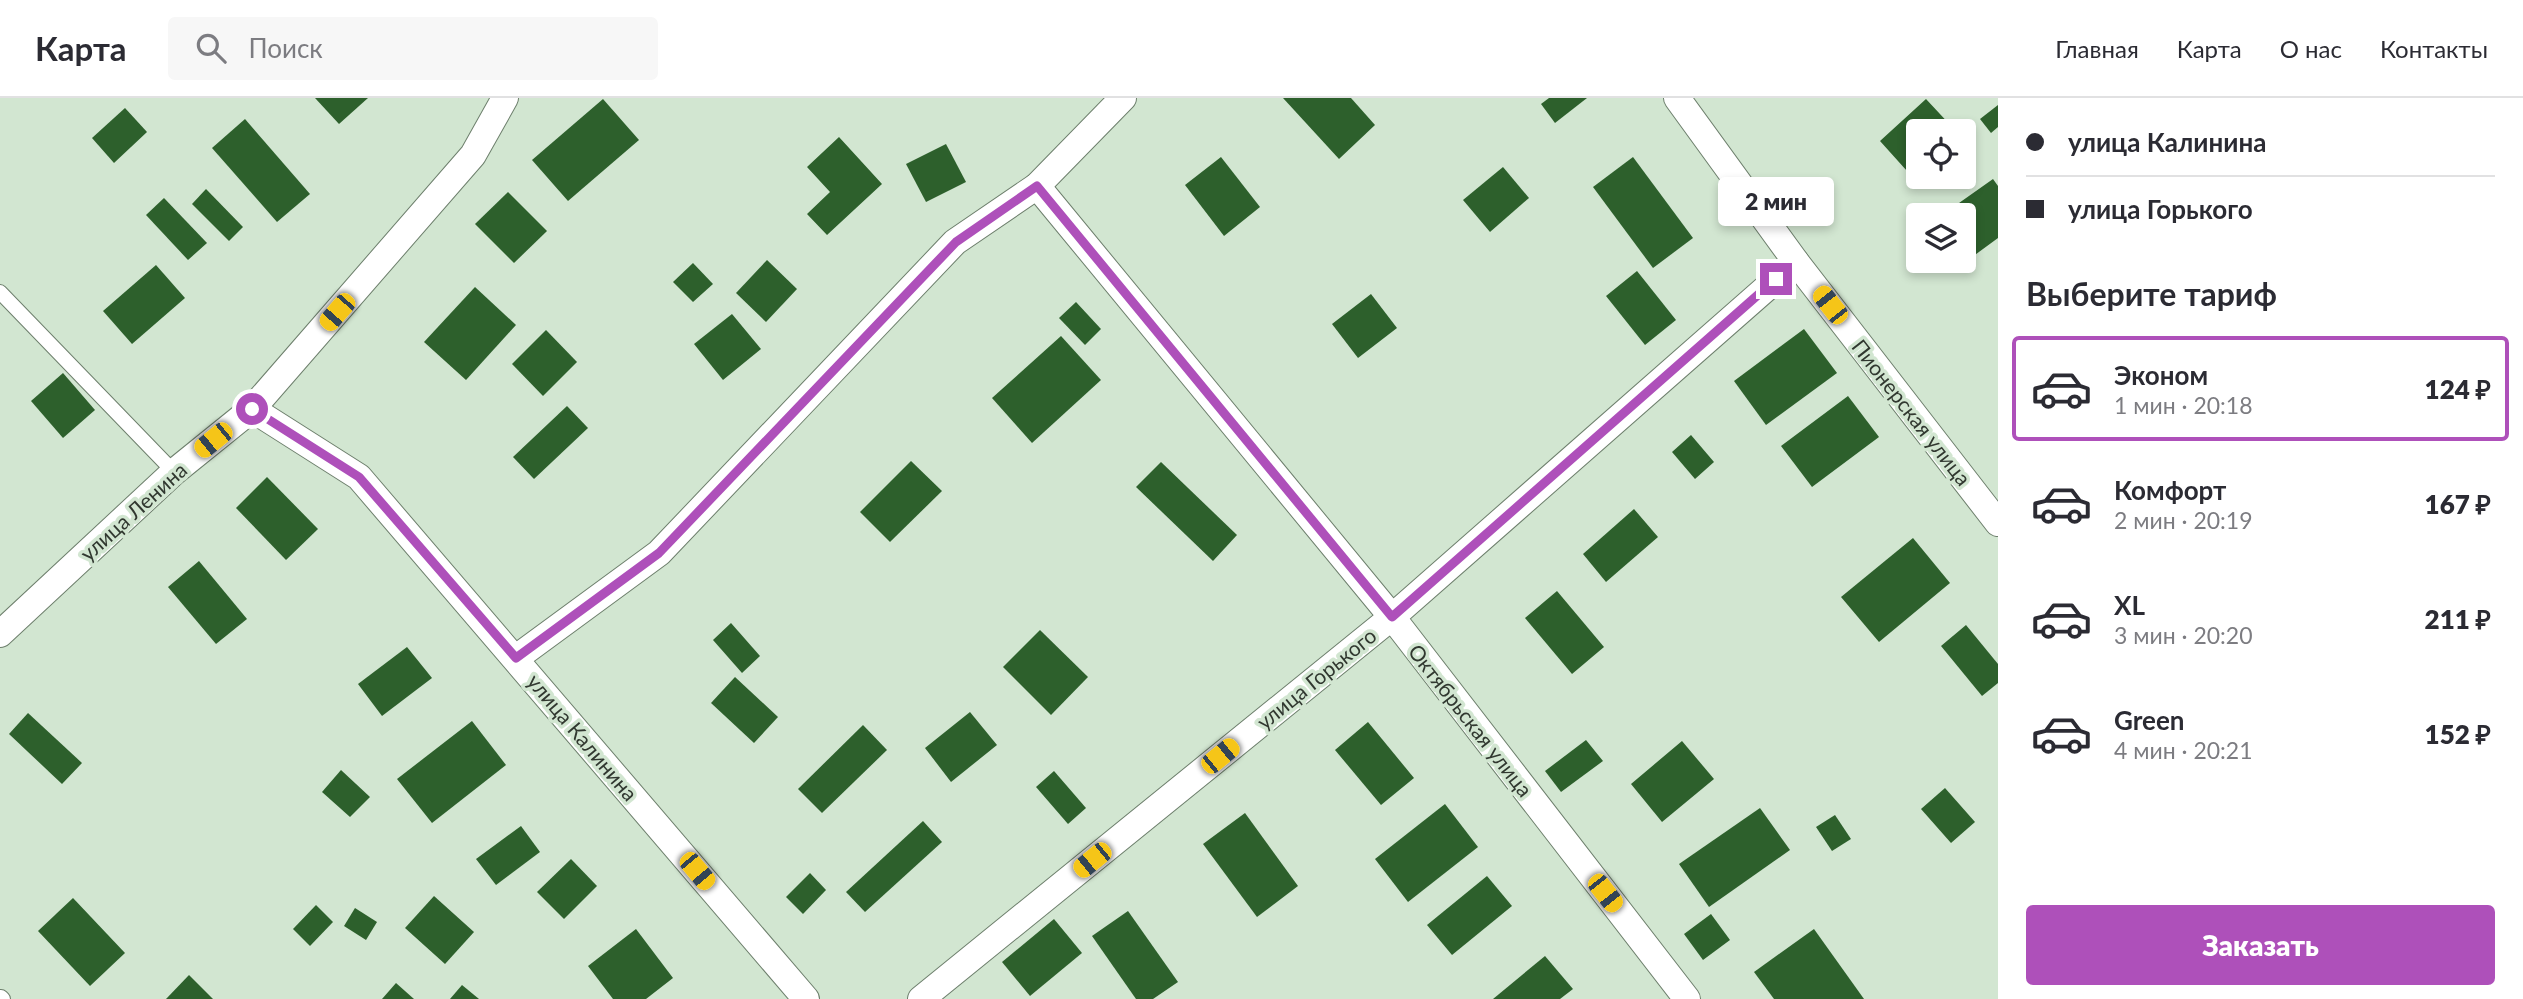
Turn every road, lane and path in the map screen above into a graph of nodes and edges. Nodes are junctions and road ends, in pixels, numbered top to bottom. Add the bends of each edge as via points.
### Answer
1 (505, 98) edge
2 (1123, 98) edge
3 (1676, 98) edge
4 (1037, 186) junction
5 (1796, 262) junction
6 (0, 292) edge
7 (252, 409) junction
8 (174, 472) junction
9 (1998, 523) edge
10 (1392, 617) junction
11 (0, 634) edge
12 (516, 658) junction
13 (806, 999) edge
14 (921, 999) edge
15 (1686, 999) edge

1 - 7 street, улица Ленина via 473,155
2 - 4 street
3 - 5 street, Пионерская улица
4 - 10 street, Октябрьская улица
4 - 12 street via 956,242 659,553
5 - 9 street, Пионерская улица
5 - 10 street, улица Горького
6 - 8 lane
7 - 8 street, улица Ленина
7 - 12 street, улица Калинина via 359,477
8 - 11 street, улица Ленина
10 - 14 street, улица Горького
10 - 15 street, Октябрьская улица
12 - 13 street, улица Калинина

